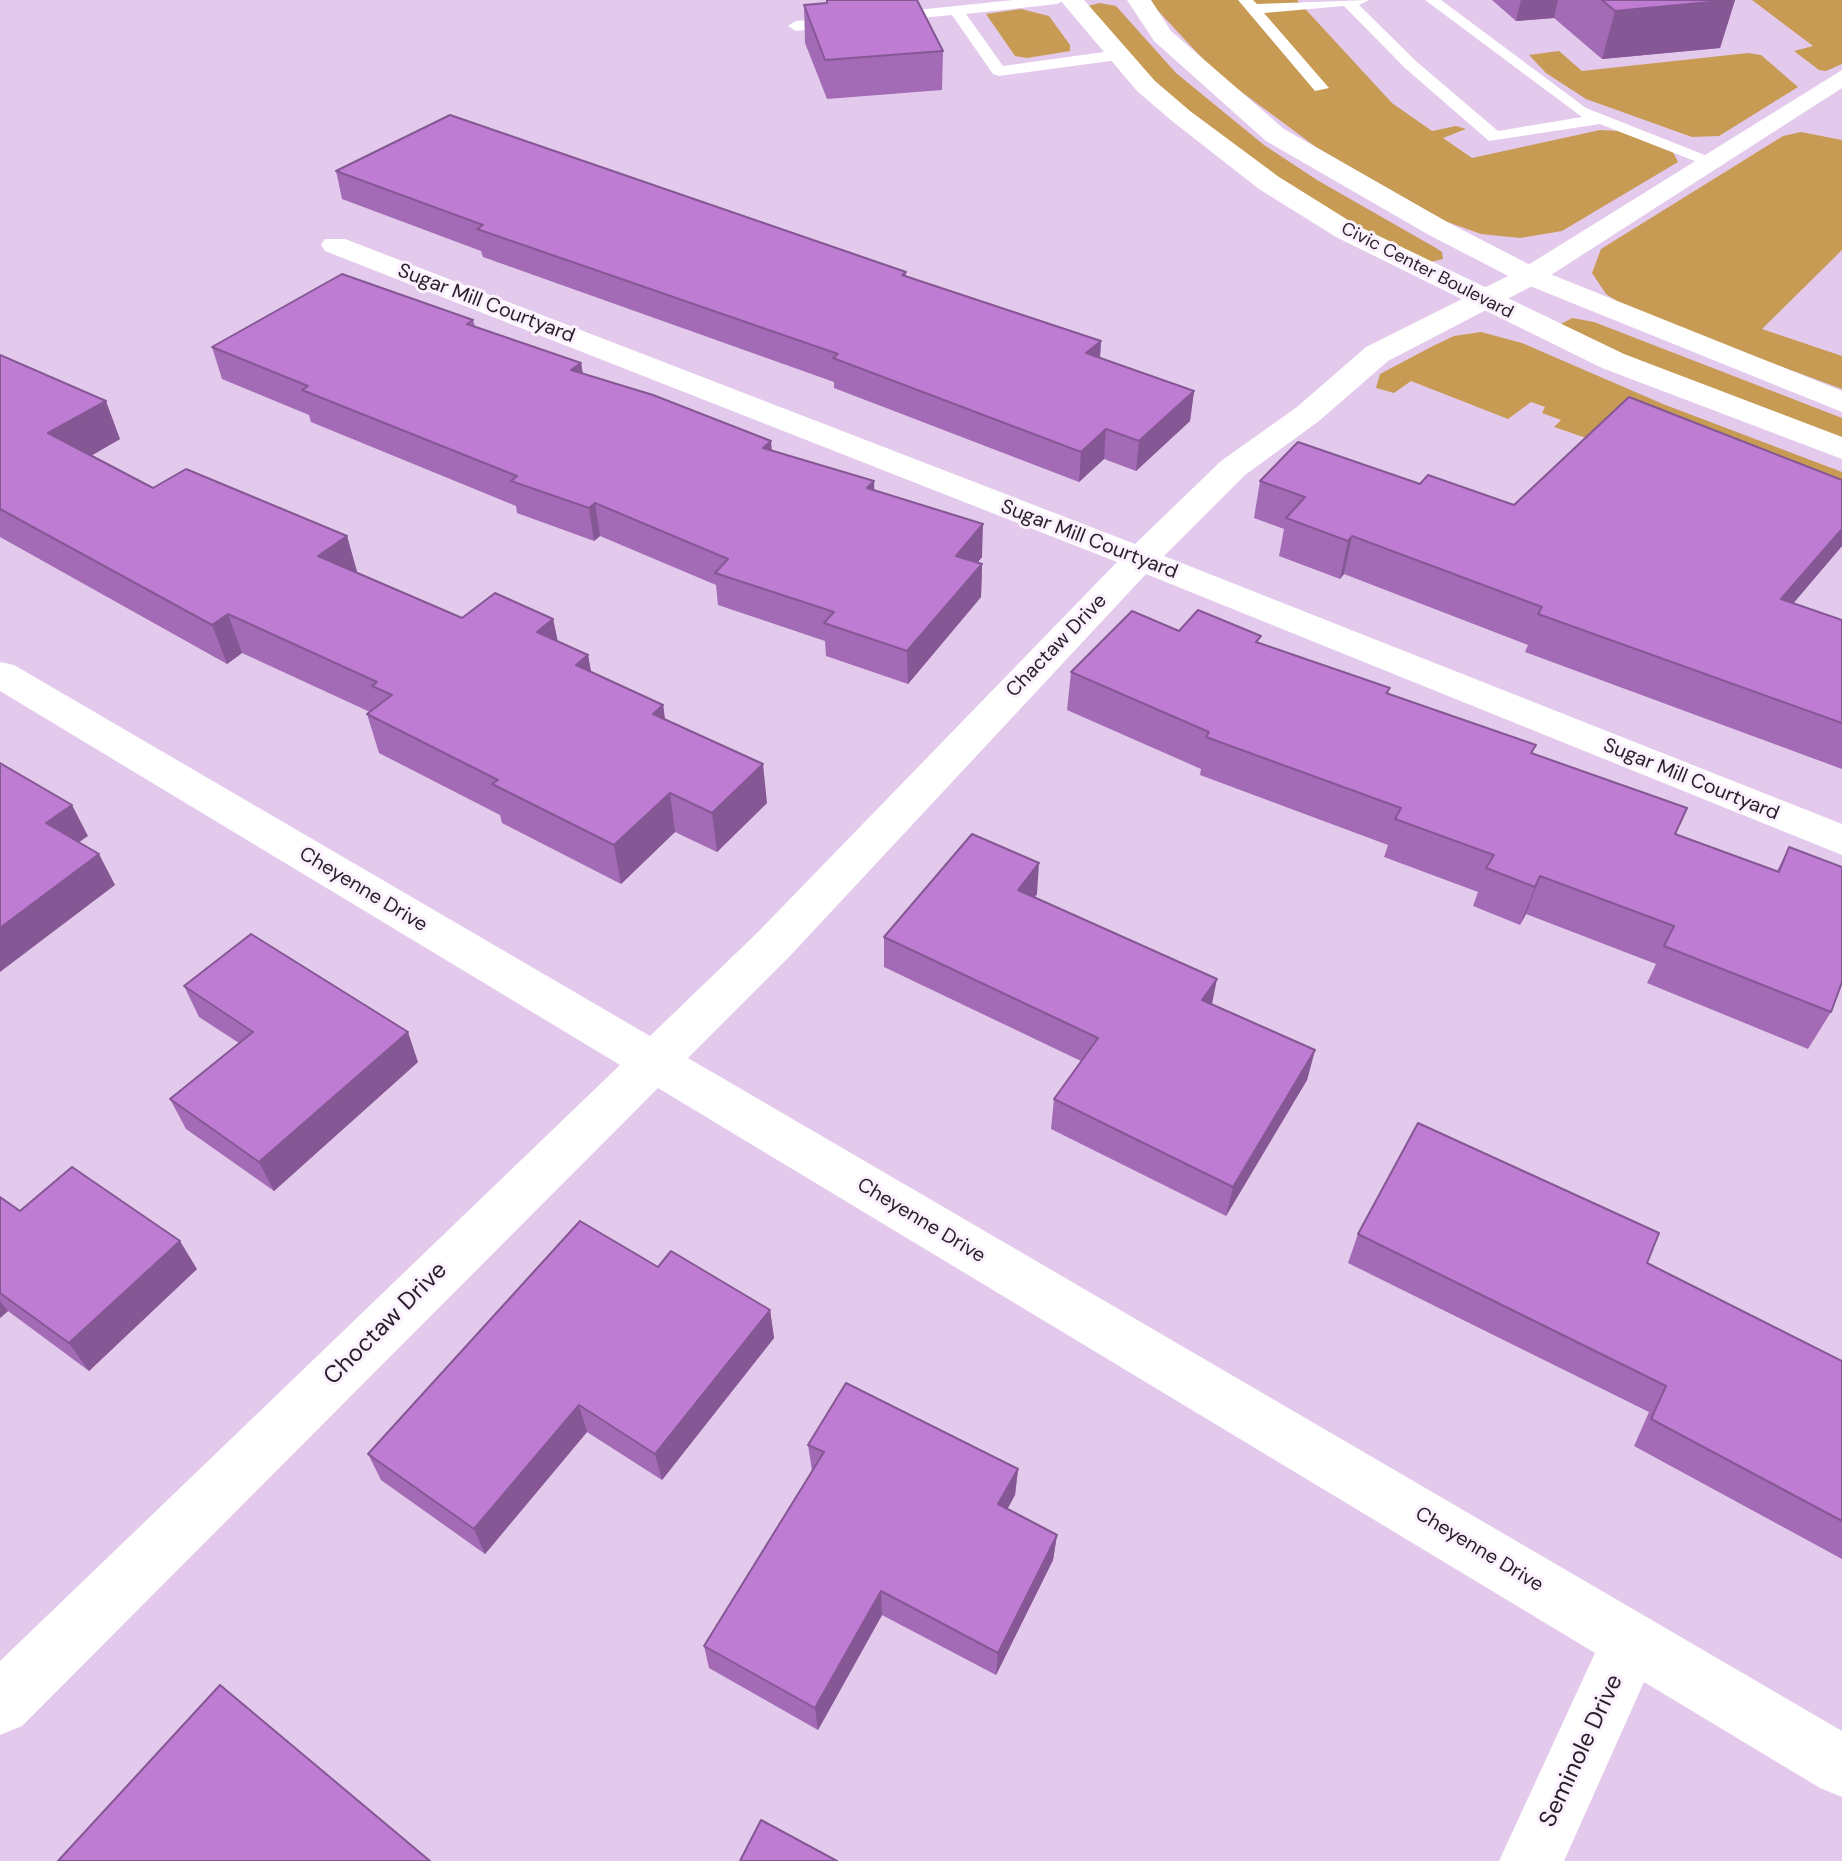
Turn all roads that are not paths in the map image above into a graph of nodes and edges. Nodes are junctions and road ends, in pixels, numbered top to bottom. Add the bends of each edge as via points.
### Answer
1 (1057, 0) edge
2 (1072, 0) edge
3 (1139, 0) edge
4 (1352, 0) edge
5 (1432, 0) edge
6 (1249, 4) edge
7 (956, 10) junction
8 (796, 26) dead end
9 (1118, 55) junction
10 (1842, 77) edge
11 (1321, 88) dead end
12 (1601, 119) junction
13 (1711, 161) junction
14 (335, 245) dead end
15 (1530, 276) junction
16 (1483, 300) junction
17 (1842, 402) edge
18 (1842, 449) edge
19 (1140, 559) junction
20 (3, 680) edge
21 (1842, 840) edge
22 (773, 945) joint
23 (652, 1062) junction
24 (1632, 1641) junction
25 (0, 1704) edge
26 (1842, 1766) edge
27 (1531, 1861) edge

1 - 7 lane
2 - 9 street, Civic Center Boulevard
3 - 15 street via 1162,36 1275,135
4 - 6 lane
4 - 12 lane via 1411,65 1495,137
5 - 12 lane via 1580,111
6 - 11 lane
7 - 8 lane
7 - 9 lane via 999,71
9 - 16 street, Civic Center Boulevard via 1181,116 1269,183 1359,238
10 - 13 street, Chactaw Drive
12 - 13 lane
13 - 15 street, Chactaw Drive
14 - 19 street, Sugar Mill Courtyard
15 - 16 street, Chactaw Drive
15 - 17 street
16 - 18 street, Civic Center Boulevard via 1613,361
16 - 19 street, Chactaw Drive via 1377,354 1308,414 1233,468
19 - 21 street, Sugar Mill Courtyard
19 - 22 street, Chactaw Drive
20 - 23 street, Cheyenne Drive
22 - 23 street, Choctaw Drive
23 - 24 street, Cheyenne Drive
23 - 25 street, Choctaw Drive
24 - 26 street, Cheyenne Drive
24 - 27 street, Seminole Drive

